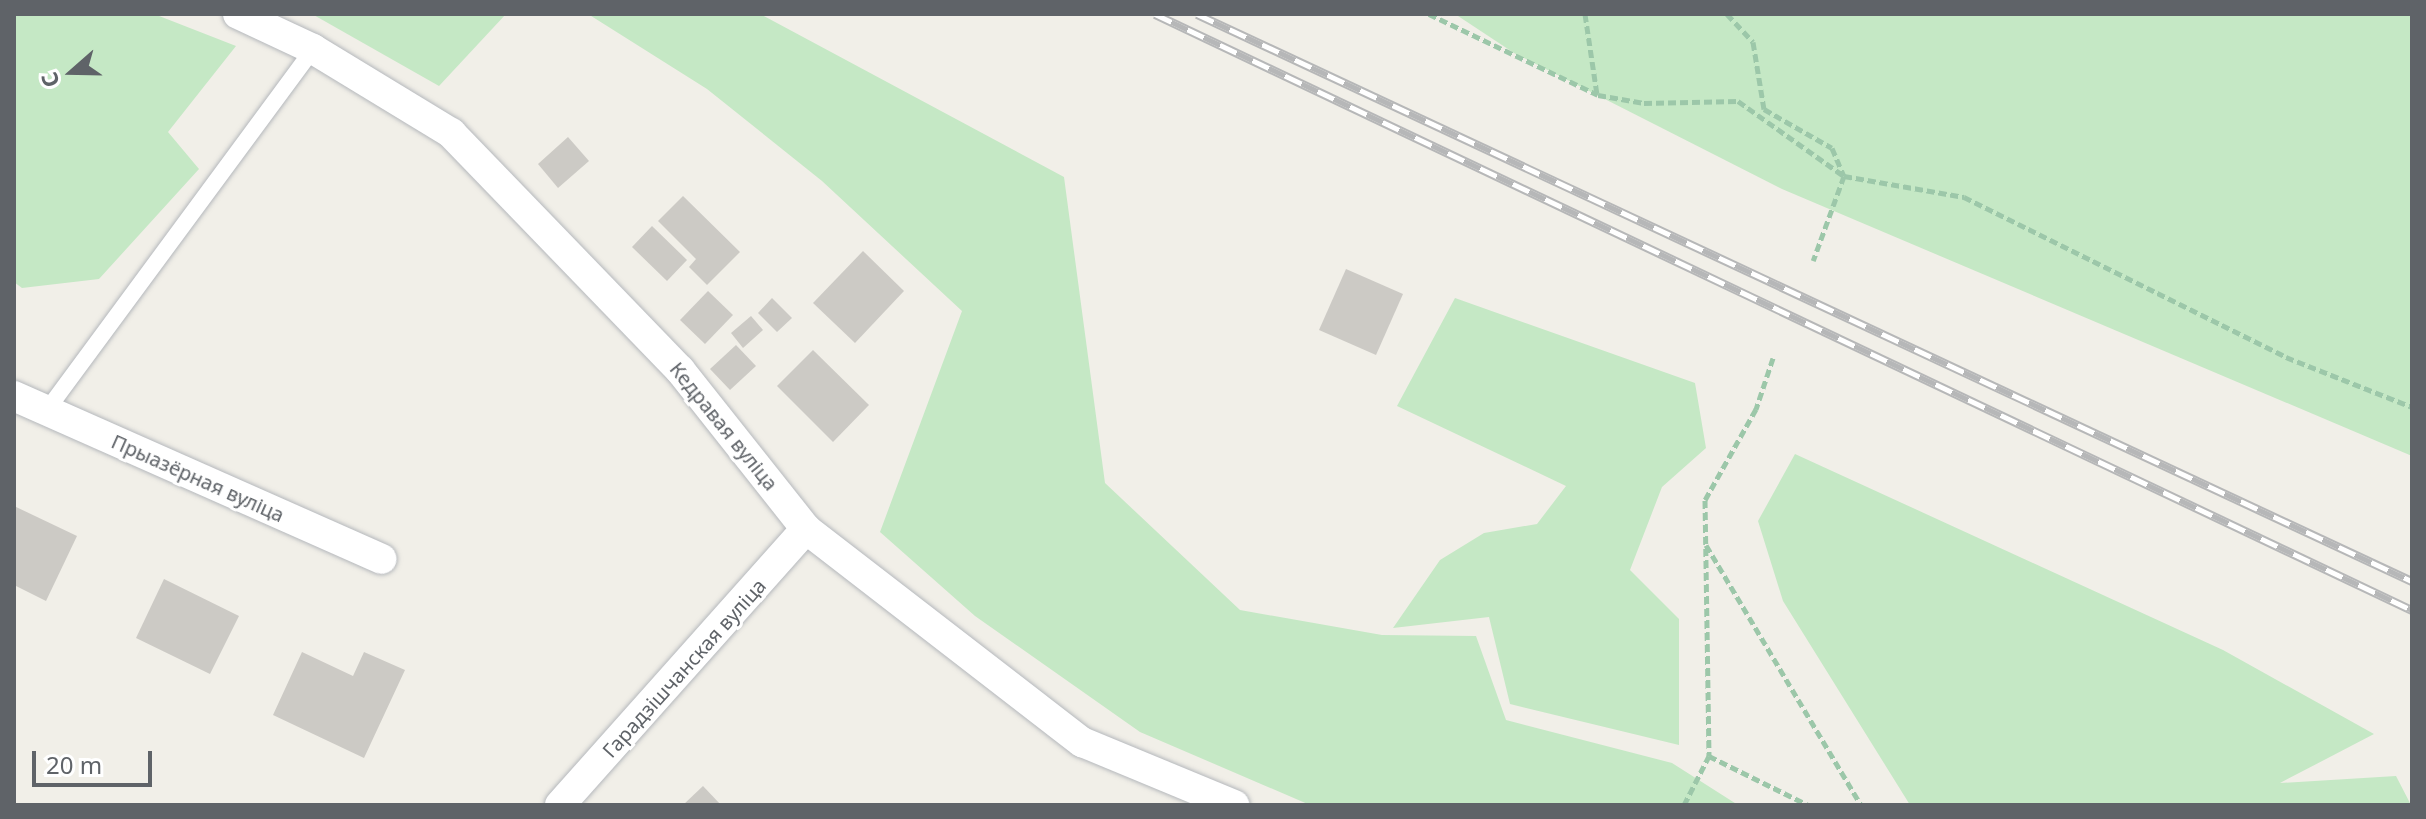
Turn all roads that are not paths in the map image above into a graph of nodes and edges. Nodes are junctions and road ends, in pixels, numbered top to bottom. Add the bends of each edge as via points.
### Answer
1 (238, 14) edge
2 (313, 49) junction
3 (14, 396) edge
4 (47, 410) junction
5 (806, 529) junction
6 (382, 559) dead end
7 (560, 805) edge
8 (1234, 805) edge

1 - 2 street, Кедравая вуліца
2 - 4 lane
2 - 5 street, Кедравая вуліца via 451,133 680,370
3 - 4 street, Прыазёрная вуліца
4 - 6 street, Прыазёрная вуліца
5 - 7 street, Гарадзішчанская вуліца
5 - 8 street, Кедравая вуліца via 1082,742

